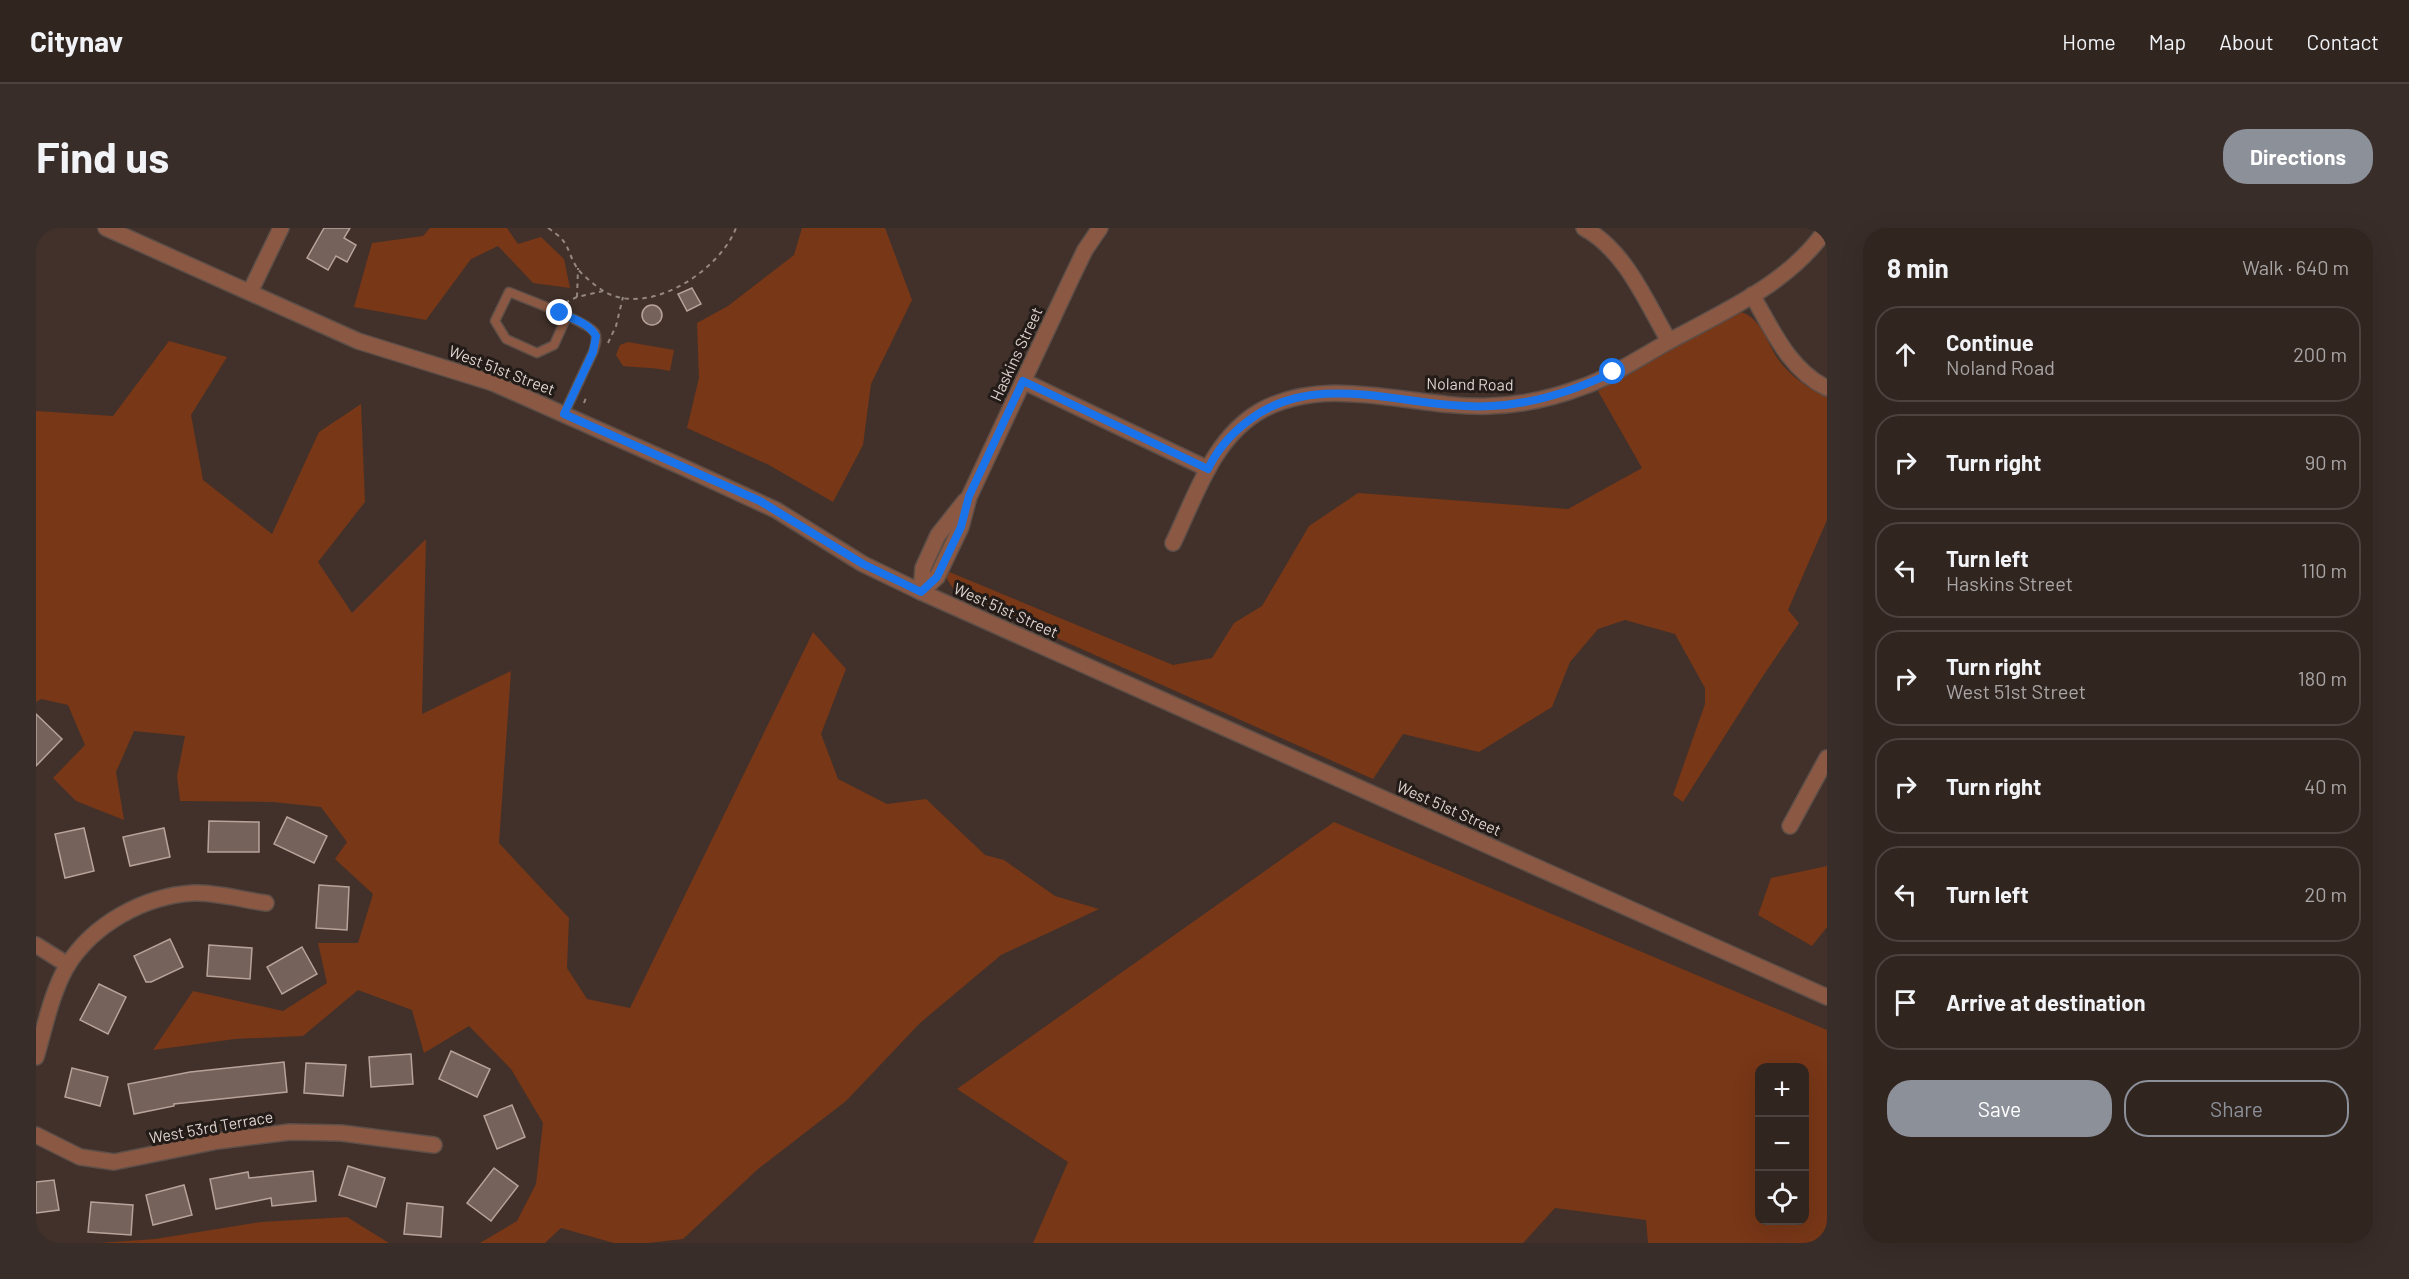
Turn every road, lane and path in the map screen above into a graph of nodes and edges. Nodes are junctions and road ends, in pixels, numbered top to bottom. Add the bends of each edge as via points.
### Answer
1 (106, 228) edge
2 (281, 228) edge
3 (548, 228) edge
4 (736, 228) edge
5 (1100, 228) edge
6 (1584, 228) edge
7 (1827, 228) edge
8 (578, 268) junction
9 (603, 291) junction
10 (250, 292) junction
11 (1752, 295) junction
12 (577, 297) junction
13 (563, 315) junction
14 (1669, 341) junction
15 (1023, 381) junction
16 (1827, 388) edge
17 (564, 414) junction
18 (1208, 469) junction
19 (1173, 543) dead end
20 (921, 592) junction
21 (1827, 758) edge
22 (1790, 826) dead end
23 (266, 903) dead end
24 (36, 945) edge
25 (68, 965) junction
26 (1827, 997) edge
27 (36, 1057) edge
28 (36, 1135) edge
29 (434, 1145) dead end

1 - 10 street, West 51st Street
2 - 10 street
3 - 8 path via 567,243
4 - 9 path via 716,261 666,294 623,297
5 - 15 street, Haskins Street via 1075,269
6 - 14 street via 1608,245 1624,263
7 - 11 street, Noland Road via 1790,269
8 - 9 path
8 - 12 path
9 - 12 path
10 - 17 street, West 51st Street via 358,341 475,376
11 - 14 street, Noland Road
11 - 16 street via 1794,364
12 - 13 path via 564,303
13 - 13 lane via 509,291 495,321 506,339 537,353 554,345
13 - 17 lane via 591,328 596,336
14 - 18 street, Noland Road via 1583,387 1525,403 1456,405 1335,393 1285,399 1260,411 1240,428 1223,444
15 - 18 street
15 - 20 street, Haskins Street via 969,496 938,535 923,568
17 - 20 street, West 51st Street via 760,501 863,564
18 - 19 street, Noland Road
20 - 26 street, West 51st Street
21 - 22 street
23 - 25 street via 196,893 166,896 112,921
24 - 25 street
25 - 27 street via 56,990
28 - 29 street, West 53rd Terrace via 80,1156 114,1162 218,1141 290,1132 341,1132

